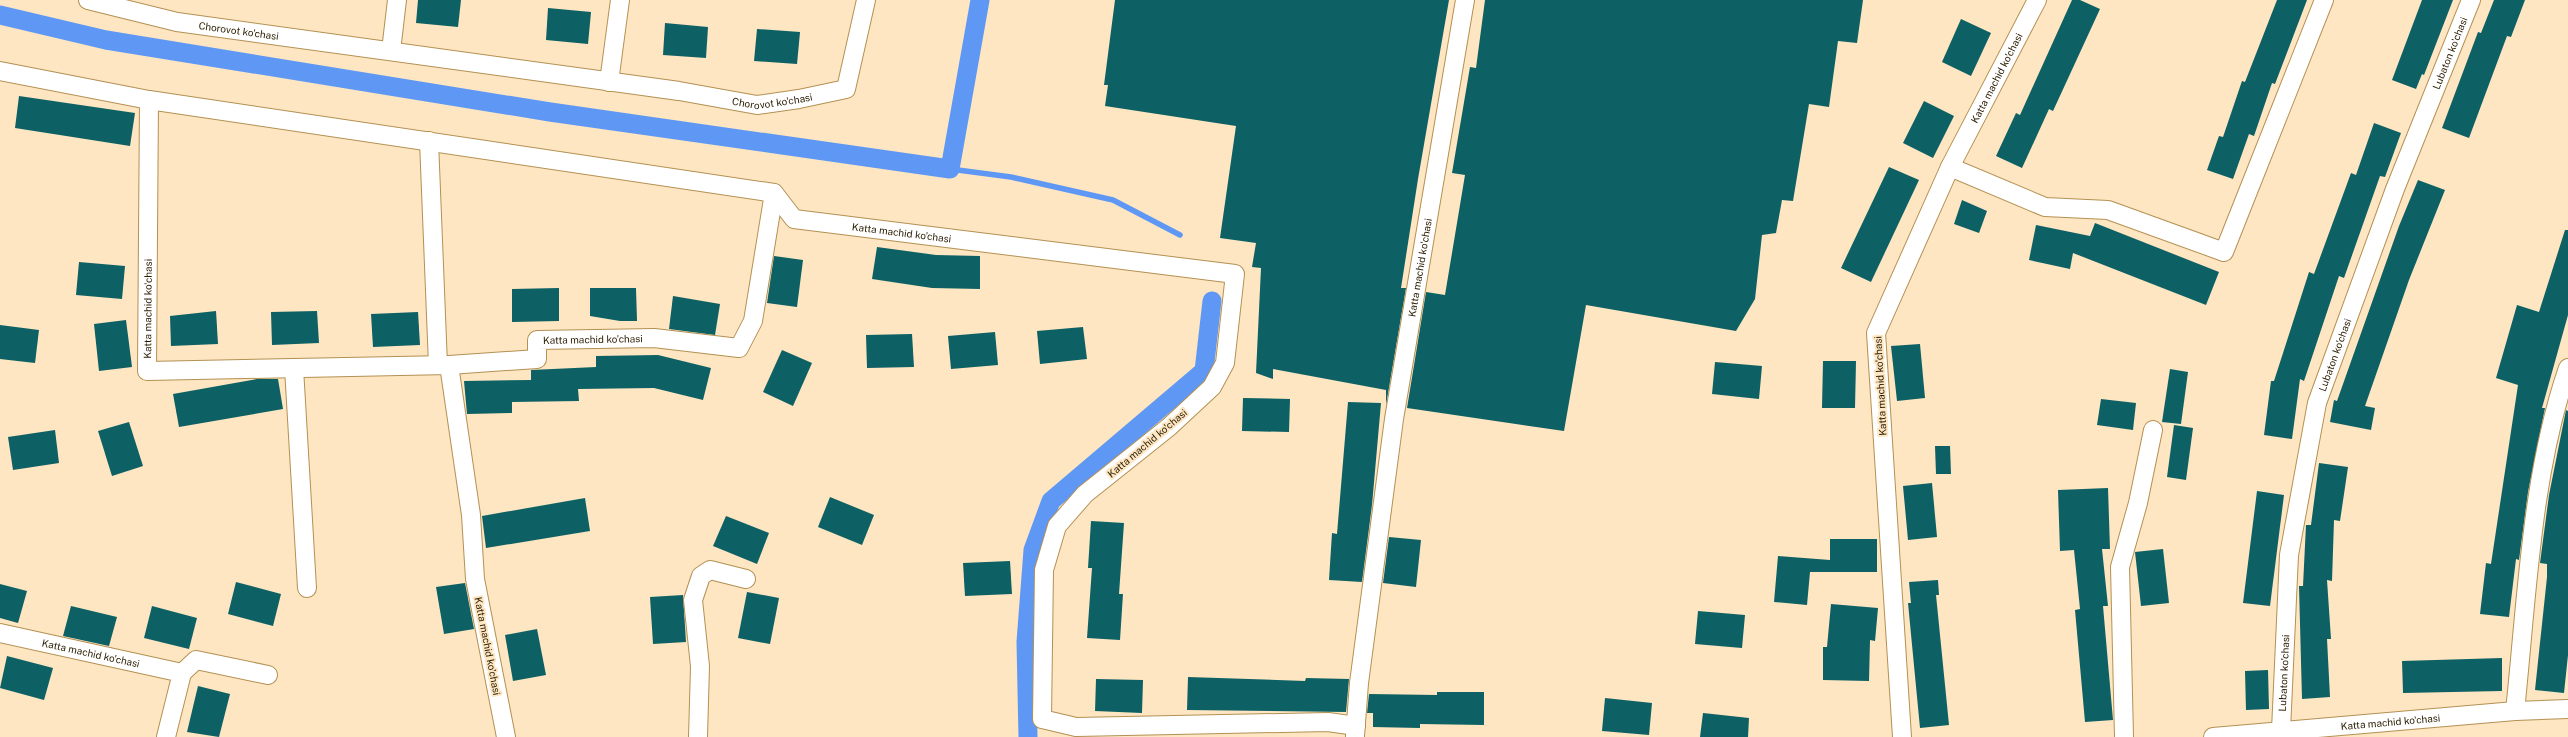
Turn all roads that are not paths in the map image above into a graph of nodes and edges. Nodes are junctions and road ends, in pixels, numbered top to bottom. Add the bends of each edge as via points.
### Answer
1 (88, 0) edge
2 (397, 0) edge
3 (620, 0) edge
4 (866, 0) edge
5 (1465, 0) edge
6 (2037, 0) edge
7 (2324, 0) edge
8 (2471, 0) edge
9 (391, 51) junction
10 (0, 71) edge
11 (609, 82) junction
12 (149, 100) junction
13 (429, 141) junction
14 (1950, 167) junction
15 (774, 193) junction
16 (443, 365) junction
17 (294, 368) junction
18 (2568, 368) edge
19 (2153, 430) dead end
20 (746, 579) dead end
21 (307, 588) dead end
22 (0, 633) edge
23 (182, 673) junction
24 (268, 675) dead end
25 (2568, 709) edge
26 (2515, 710) junction
27 (2281, 730) junction
28 (1356, 731) edge
29 (166, 737) edge
30 (506, 737) edge
31 (698, 737) edge
32 (1902, 737) edge
33 (2124, 737) edge
34 (2213, 737) edge

1 - 9 street, Chorovot ko'chasi via 177,22
2 - 9 street
3 - 11 street
4 - 11 street, Chorovot ko'chasi via 846,89 800,100 756,105
5 - 28 street, Katta machid ko'chasi via 1394,419 1362,660
6 - 14 street, Katta machid ko'chasi
7 - 14 street via 2224,252 2108,210 2045,207
8 - 27 street, Lubaton ko'chasi via 2395,189 2317,403 2289,555
9 - 11 street, Chorovot ko'chasi
10 - 12 street
12 - 13 street
12 - 17 street, Katta machid ko'chasi via 147,371
13 - 15 street
13 - 16 street, Katta machid ko'chasi
14 - 32 street, Katta machid ko'chasi via 1876,334
15 - 16 street, Katta machid ko'chasi via 753,321 739,348 654,338 537,340 537,359
15 - 28 street, Katta machid ko'chasi via 794,220 1235,274 1225,363 1212,387 1169,427 1085,494 1057,526 1044,570 1042,720 1076,728 1328,722
16 - 17 street, Katta machid ko'chasi
16 - 30 street, Katta machid ko'chasi via 471,515 475,580
17 - 21 street
18 - 26 street via 2560,390 2537,499
19 - 33 street via 2138,503 2120,567
20 - 31 street via 710,570 701,576 693,600 700,666
22 - 23 street, Katta machid ko'chasi
23 - 24 street via 196,660
23 - 29 street
25 - 26 street, Katta machid ko'chasi
26 - 27 street, Katta machid ko'chasi
27 - 34 street, Katta machid ko'chasi

